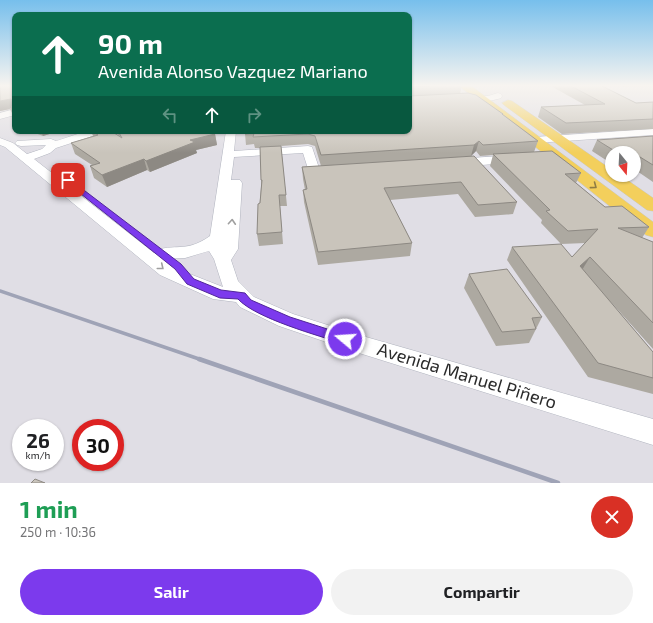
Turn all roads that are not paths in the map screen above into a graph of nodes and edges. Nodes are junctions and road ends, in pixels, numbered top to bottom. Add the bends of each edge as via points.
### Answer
1 (493, 108) edge
2 (502, 108) edge
3 (12, 113) edge
4 (0, 116) edge
5 (653, 132) edge
6 (79, 134) edge
7 (86, 134) edge
8 (231, 134) edge
9 (239, 134) edge
10 (0, 135) edge
11 (653, 137) edge
12 (561, 140) junction
13 (0, 141) edge
14 (538, 147) junction
15 (32, 149) junction
16 (237, 154) junction
17 (524, 158) edge
18 (446, 164) edge
19 (345, 170) edge
20 (653, 206) edge
21 (653, 230) edge
22 (220, 248) junction
23 (162, 254) junction
24 (191, 282) junction
25 (241, 296) junction
26 (653, 432) edge

1 - 14 main road
2 - 12 main road
3 - 4 street
5 - 12 street
6 - 15 street
7 - 15 street
8 - 22 street
9 - 16 street
10 - 15 street
11 - 12 street
12 - 14 street
12 - 20 main road
13 - 15 street
14 -> 21 main road via 555,156
15 - 23 street
15 -> 24 street, Avenida Manuel Piñero via 166,271
16 - 19 street via 308,149 314,172
22 -> 16 street via 230,249
17 - 18 street
22 - 23 street
22 - 25 street, Avenida Manuel Piñero via 230,284
23 - 24 street via 178,266
24 - 25 street, Avenida Manuel Piñero via 220,294
25 - 26 street, Avenida Manuel Piñero via 247,302 286,320

